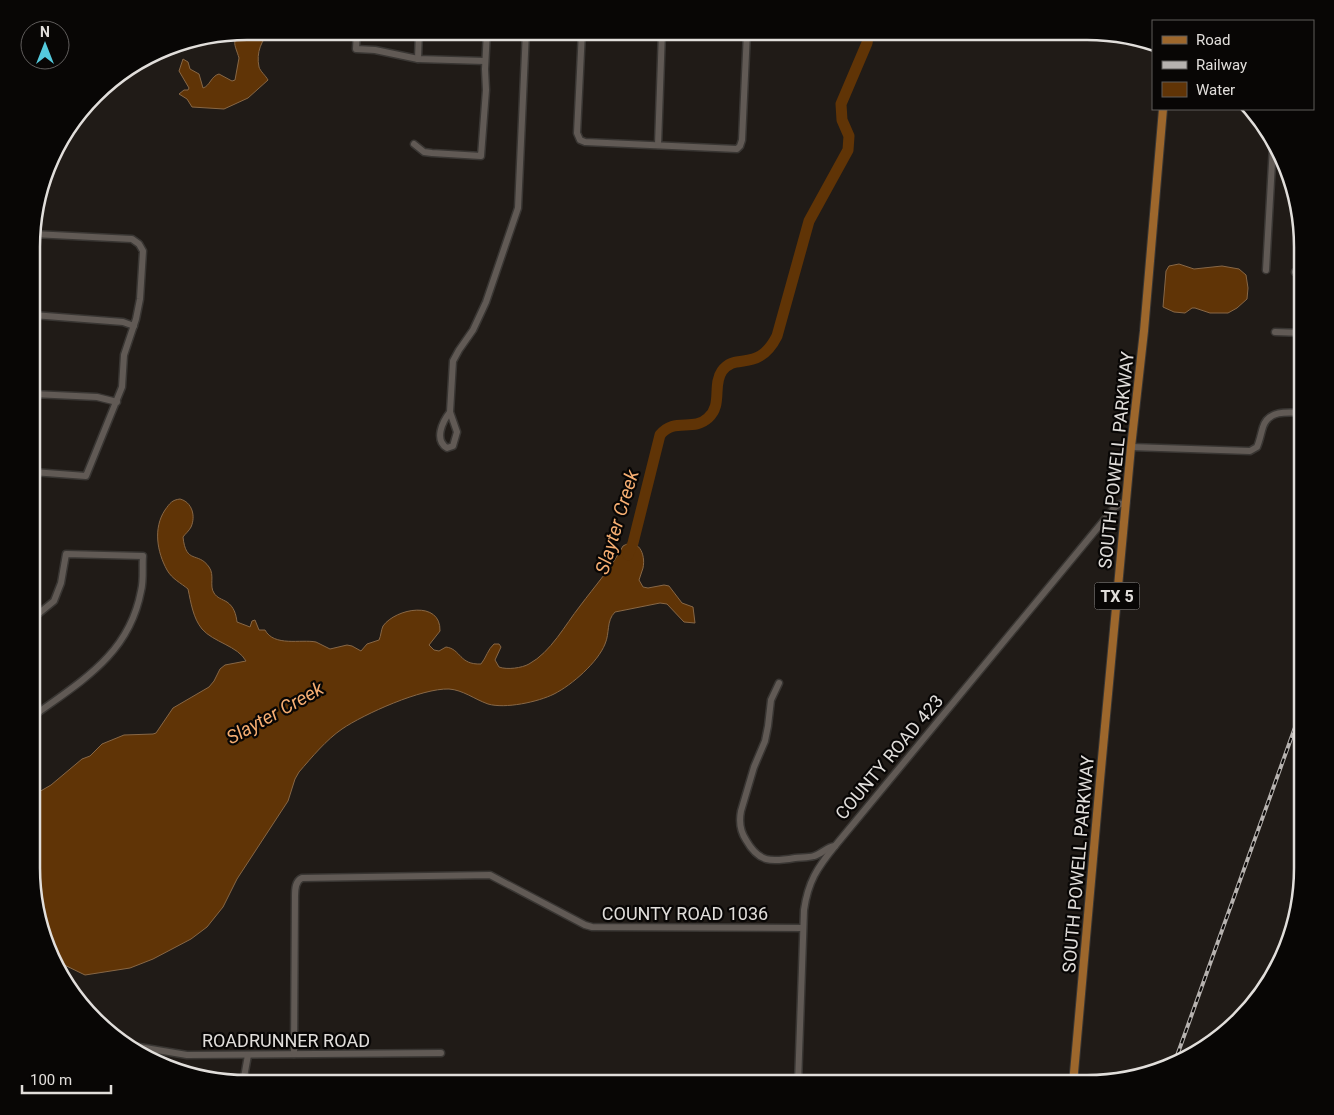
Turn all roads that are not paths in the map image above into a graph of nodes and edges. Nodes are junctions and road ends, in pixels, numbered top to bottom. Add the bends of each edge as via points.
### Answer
1 (356, 40) edge
2 (419, 40) edge
3 (486, 40) edge
4 (526, 40) edge
5 (582, 40) edge
6 (662, 40) edge
7 (747, 40) edge
8 (418, 59) junction
9 (485, 60) junction
10 (1162, 110) edge
11 (414, 144) dead end
12 (658, 145) junction
13 (1272, 154) edge
14 (40, 234) edge
15 (1266, 270) dead end
16 (40, 316) edge
17 (134, 326) junction
18 (1275, 332) dead end
19 (1294, 333) edge
20 (40, 394) edge
21 (116, 402) junction
22 (450, 412) junction
23 (1294, 413) edge
24 (1131, 447) junction
25 (40, 473) edge
26 (1126, 503) junction
27 (40, 612) edge
28 (778, 683) dead end
29 (40, 711) edge
30 (835, 846) junction
31 (804, 857) junction
32 (815, 872) junction
33 (803, 928) junction
34 (145, 1048) edge
35 (441, 1053) dead end
36 (294, 1054) junction
37 (248, 1055) junction
38 (244, 1075) edge
39 (798, 1075) edge
40 (1074, 1075) edge

1 - 8 street via 356,49
2 - 8 street
3 - 9 street
4 - 22 street via 518,208 486,302 454,361
5 - 12 street via 577,133 580,140
6 - 12 street
7 - 12 street via 740,146 737,149
8 - 9 street
9 - 11 street via 482,156 424,152
10 - 24 main road, SOUTH POWELL PARKWAY / TX 5
13 - 15 street
14 - 17 street via 132,239 139,244 143,251 140,299
16 - 17 street via 122,322
17 - 21 street via 124,355 122,387
18 - 19 street
20 - 21 street via 97,397
21 - 25 street via 86,476
22 - 22 street via 440,438 447,448 453,446 457,432
23 - 24 street via 1270,416 1257,447 1250,451
24 - 26 main road, SOUTH POWELL PARKWAY / TX 5
26 - 30 street, COUNTY ROAD 423 via 1114,508
26 - 40 main road, SOUTH POWELL PARKWAY / TX 5
27 - 29 street via 54,601 66,554 143,556 142,589 134,618 121,643 102,665
28 - 31 street via 771,700 765,741 741,811 740,827 753,851 763,859 779,861
30 - 31 street
30 - 32 street, COUNTY ROAD 423
31 - 32 street
32 - 33 street, COUNTY ROAD 423 via 807,892
33 - 36 street, COUNTY ROAD 1036 via 592,927 490,875 299,879 295,888
33 - 39 street, COUNTY ROAD 423
34 - 37 street, ROADRUNNER ROAD via 186,1055
35 - 36 street, ROADRUNNER ROAD
36 - 37 street, ROADRUNNER ROAD
37 - 38 street

